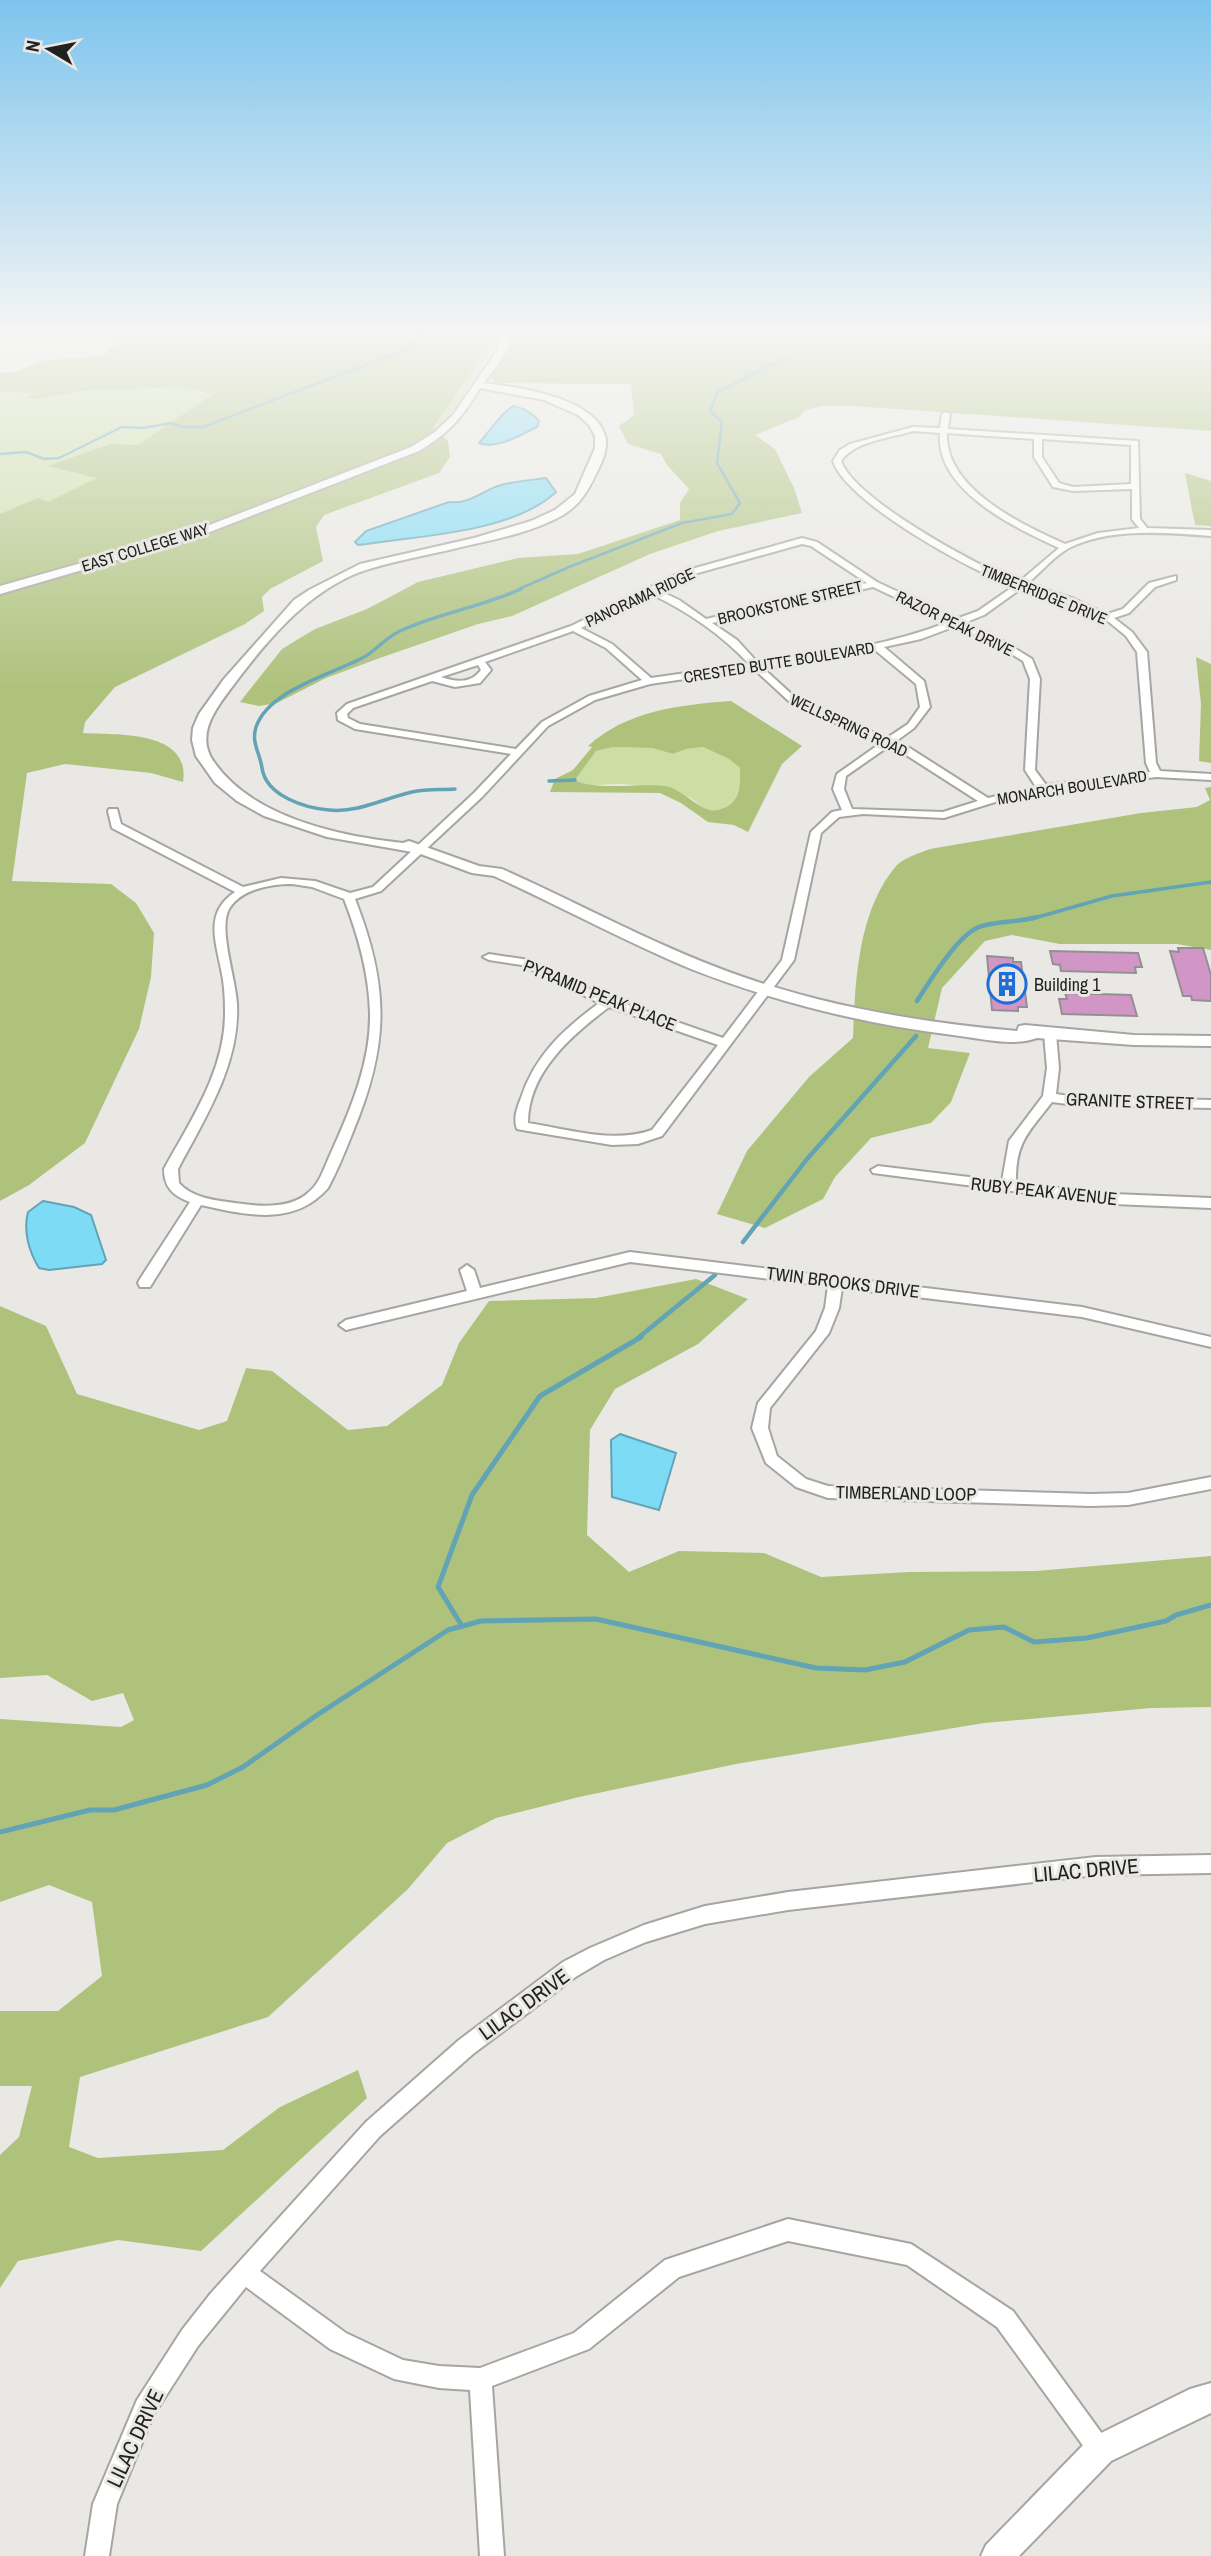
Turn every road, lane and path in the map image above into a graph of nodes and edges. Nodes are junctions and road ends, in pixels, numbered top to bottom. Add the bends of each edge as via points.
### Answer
1 (408, 451) edge
2 (601, 451) edge
3 (844, 451) edge
4 (946, 451) edge
5 (1038, 451) edge
6 (1135, 451) edge
7 (1134, 486) junction
8 (1145, 530) junction
9 (1211, 533) edge
10 (802, 541) joint
11 (1065, 547) junction
12 (1173, 578) dead end
13 (874, 584) junction
14 (1019, 585) junction
15 (0, 590) edge
16 (652, 591) junction
17 (1107, 617) junction
18 (707, 621) junction
19 (956, 624) junction
20 (574, 628) junction
21 (878, 647) junction
22 (481, 663) junction
23 (757, 666) junction
24 (434, 678) junction
25 (649, 681) junction
26 (886, 742) junction
27 (519, 752) junction
28 (1156, 774) junction
29 (1211, 777) edge
30 (1043, 789) junction
31 (986, 801) junction
32 (113, 811) dead end
33 (848, 812) junction
34 (419, 849) junction
35 (242, 891) junction
36 (349, 897) junction
37 (489, 957) dead end
38 (766, 989) junction
39 (607, 1002) junction
40 (1043, 1034) junction
41 (1211, 1034) edge
42 (1121, 1037) junction
43 (1211, 1041) edge
44 (724, 1043) junction
45 (1049, 1097) junction
46 (1211, 1104) edge
47 (878, 1171) dead end
48 (1009, 1187) junction
49 (198, 1200) junction
50 (1211, 1203) edge
51 (467, 1270) dead end
52 (836, 1281) junction
53 (145, 1283) dead end
54 (475, 1293) junction
55 (346, 1325) dead end
56 (1211, 1342) edge
57 (1211, 1483) edge
58 (1211, 1864) edge
59 (244, 2273) junction
60 (480, 2379) junction
61 (1211, 2398) edge
62 (1100, 2450) junction
63 (97, 2556) edge
64 (492, 2556) edge
65 (997, 2556) edge

1 - 15 street, EAST COLLEGE WAY via 198,533
2 - 34 street via 576,499 534,524 362,568 313,592 298,603 220,694 200,731 204,759 218,779 242,799 314,828
3 - 14 street, TIMBERRIDGE DRIVE via 837,461 839,469 873,502 943,549
4 - 11 street via 956,474 972,491 1027,529
5 - 7 street via 1056,485 1073,489
6 - 7 street
7 - 8 street via 1136,519
8 - 9 street, CRESTED BUTTE BOULEVARD
8 - 11 street, CRESTED BUTTE BOULEVARD via 1098,536
10 - 13 street, RAZOR PEAK DRIVE via 814,544
10 - 16 street, PANORAMA RIDGE via 684,574
11 - 14 street, CRESTED BUTTE BOULEVARD
12 - 17 street via 1152,585 1126,611
13 - 18 street, BROOKSTONE STREET
13 - 19 street, RAZOR PEAK DRIVE
14 - 17 street, TIMBERRIDGE DRIVE
14 - 19 street, CRESTED BUTTE BOULEVARD via 981,613
16 - 18 street, WELLSPRING ROAD
16 - 20 street, PANORAMA RIDGE
17 - 28 street, TIMBERRIDGE DRIVE via 1133,638 1142,652 1151,763
18 - 23 street, WELLSPRING ROAD
19 - 21 street, CRESTED BUTTE BOULEVARD
19 - 30 street, RAZOR PEAK DRIVE via 1000,643 1032,667 1030,770
20 - 22 street, PANORAMA RIDGE
20 - 25 street via 609,646
21 - 23 street, CRESTED BUTTE BOULEVARD
21 - 26 street via 921,683 925,697 925,707 911,726
22 - 24 street, PANORAMA RIDGE
22 - 24 street, PANORAMA RIDGE via 486,670 476,681 456,684
23 - 25 street, CRESTED BUTTE BOULEVARD
23 - 26 street, WELLSPRING ROAD via 796,703
24 - 27 street, PANORAMA RIDGE via 351,706 342,713 343,720 358,727
25 - 27 street, CRESTED BUTTE BOULEVARD via 575,706 545,724
26 - 31 street, WELLSPRING ROAD
26 - 33 street via 842,774 837,792
27 - 34 street, CRESTED BUTTE BOULEVARD
28 - 29 street, MONARCH BOULEVARD
28 - 30 street, MONARCH BOULEVARD
30 - 31 street, MONARCH BOULEVARD
31 - 33 street, MONARCH BOULEVARD via 944,815
32 - 35 street via 116,826
33 - 38 street via 836,814 816,832 788,960
34 - 36 street, CRESTED BUTTE BOULEVARD via 377,889
34 - 38 street via 477,870 659,958
35 - 36 street via 267,882 304,881
35 - 49 street via 227,904 219,922 229,978 231,1030 223,1062 171,1169 174,1187
36 - 49 street via 369,963 376,1016 362,1088 323,1185 316,1196 274,1211
37 - 39 street, PYRAMID PEAK PLACE via 526,962
38 - 40 street via 849,1014 939,1029 1024,1037
38 - 44 street
39 - 44 street, PYRAMID PEAK PLACE
39 - 44 street via 543,1058 532,1077 520,1117 522,1126 612,1141 638,1140 657,1133
40 - 42 street
40 - 45 street via 1054,1068
41 - 42 street
42 - 43 street
45 - 46 street, GRANITE STREET
45 - 48 street via 1015,1141
47 - 48 street, RUBY PEAK AVENUE
48 - 50 street, RUBY PEAK AVENUE via 1113,1199
49 - 53 street
51 - 54 street
52 - 54 street, TWIN BROOKS DRIVE via 630,1257
52 - 56 street, TWIN BROOKS DRIVE via 1082,1312
52 - 57 street, TIMBERLAND LOOP via 822,1333 763,1407 760,1429 771,1459 801,1483 828,1492 1091,1500 1128,1499
54 - 55 street, TWIN BROOKS DRIVE
58 - 59 street, LILAC DRIVE via 1096,1866 788,1901 705,1915 620,1944 552,1982 466,2047 373,2129
59 - 60 street via 338,2341 402,2371
59 - 63 street, LILAC DRIVE via 190,2338 145,2407 105,2504
60 - 62 street via 581,2341 673,2267 788,2230 911,2255 1005,2319
60 - 64 street
61 - 62 street
62 - 65 street

